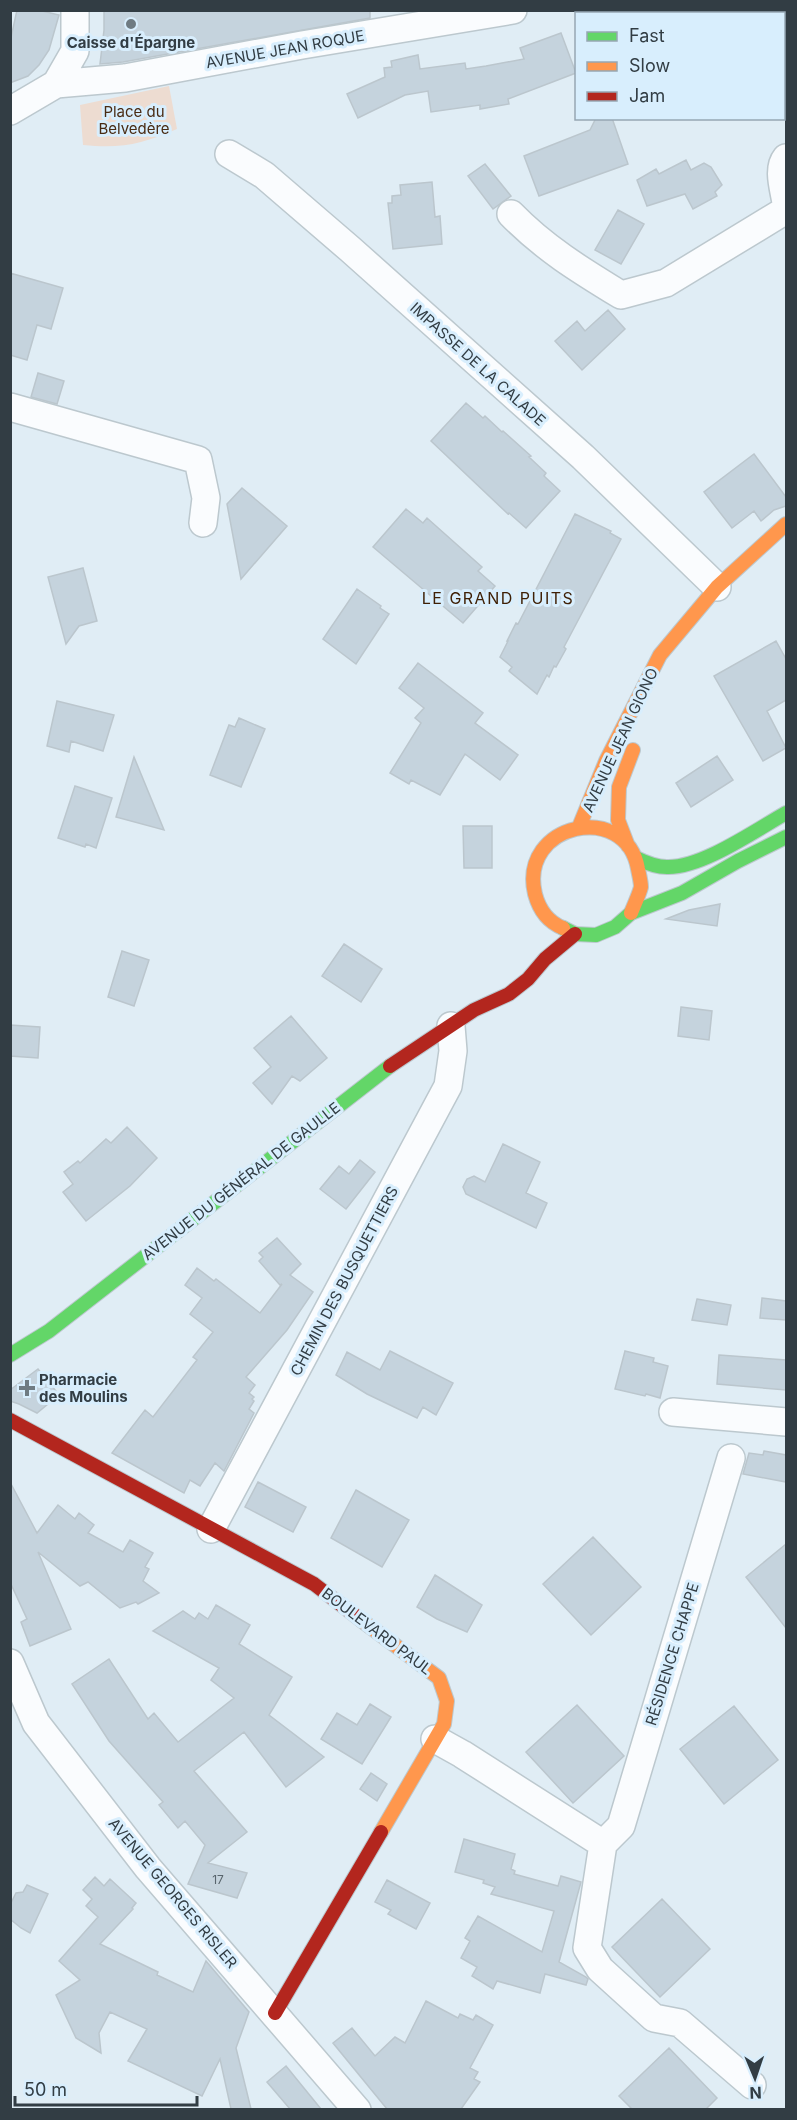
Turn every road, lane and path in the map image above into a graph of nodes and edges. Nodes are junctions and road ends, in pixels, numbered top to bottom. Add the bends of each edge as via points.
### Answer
1 (75, 10) edge
2 (513, 10) edge
3 (56, 84) junction
4 (10, 111) edge
5 (229, 154) dead end
6 (786, 158) edge
7 (786, 202) edge
8 (786, 210) edge
9 (512, 214) dead end
10 (10, 407) edge
11 (202, 522) dead end
12 (786, 524) edge
13 (717, 587) junction
14 (638, 736) dead end
15 (786, 813) edge
16 (579, 827) junction
17 (786, 837) edge
18 (628, 846) junction
19 (636, 858) junction
20 (538, 906) junction
21 (631, 913) junction
22 (534, 926) dead end
23 (575, 934) junction
24 (502, 982) dead end
25 (474, 1010) junction
26 (451, 1026) junction
27 (10, 1355) edge
28 (673, 1412) dead end
29 (10, 1420) edge
30 (786, 1422) edge
31 (731, 1458) dead end
32 (211, 1529) junction
33 (10, 1663) edge
34 (435, 1739) junction
35 (603, 1844) junction
36 (275, 2013) junction
37 (752, 2085) dead end
38 (357, 2109) edge

1 - 3 street via 75,51
2 - 3 street, AVENUE JEAN ROQUE via 125,78
3 - 4 street
5 - 13 street, IMPASSE DE LA CALADE via 264,175 358,257 582,457
6 - 7 street via 782,163
8 - 9 street via 666,283 621,295 570,265
10 - 11 street via 198,460 206,498
12 - 13 main road, AVENUE JEAN GIONO
13 - 16 main road, AVENUE JEAN GIONO via 660,655 606,761
14 - 18 main road, AVENUE JEAN GIONO via 619,788 618,820
15 - 19 main road via 696,862 674,868
16 - 18 main road via 597,827 615,834
16 - 20 main road via 555,836 538,856 532,881
17 - 21 main road via 682,893
18 - 19 main road
19 - 21 main road via 641,886
20 - 22 main road
20 - 23 main road via 553,924
21 - 23 main road via 615,927 596,935
23 - 25 main road, AVENUE DU GÉNÉRAL DE GAULLE via 509,994
24 - 25 main road, AVENUE DU GÉNÉRAL DE GAULLE
25 - 26 main road, AVENUE DU GÉNÉRAL DE GAULLE
26 - 27 main road, AVENUE DU GÉNÉRAL DE GAULLE via 334,1108 50,1331
26 - 32 street, CHEMIN DES BUSQUETTIERS via 453,1051 448,1086
28 - 30 street
29 - 32 main road, BOULEVARD PAUL
31 - 35 street, RÉSIDENCE CHAPPE via 621,1826
32 - 34 main road, BOULEVARD PAUL via 314,1584 439,1678 448,1709
33 - 36 street, AVENUE GEORGES RISLER via 36,1723 148,1868
34 - 35 street
34 - 36 main road, BOULEVARD PAUL
35 - 37 street via 587,1948 600,1969 654,2018 680,2023
36 - 38 street, AVENUE GEORGES RISLER

